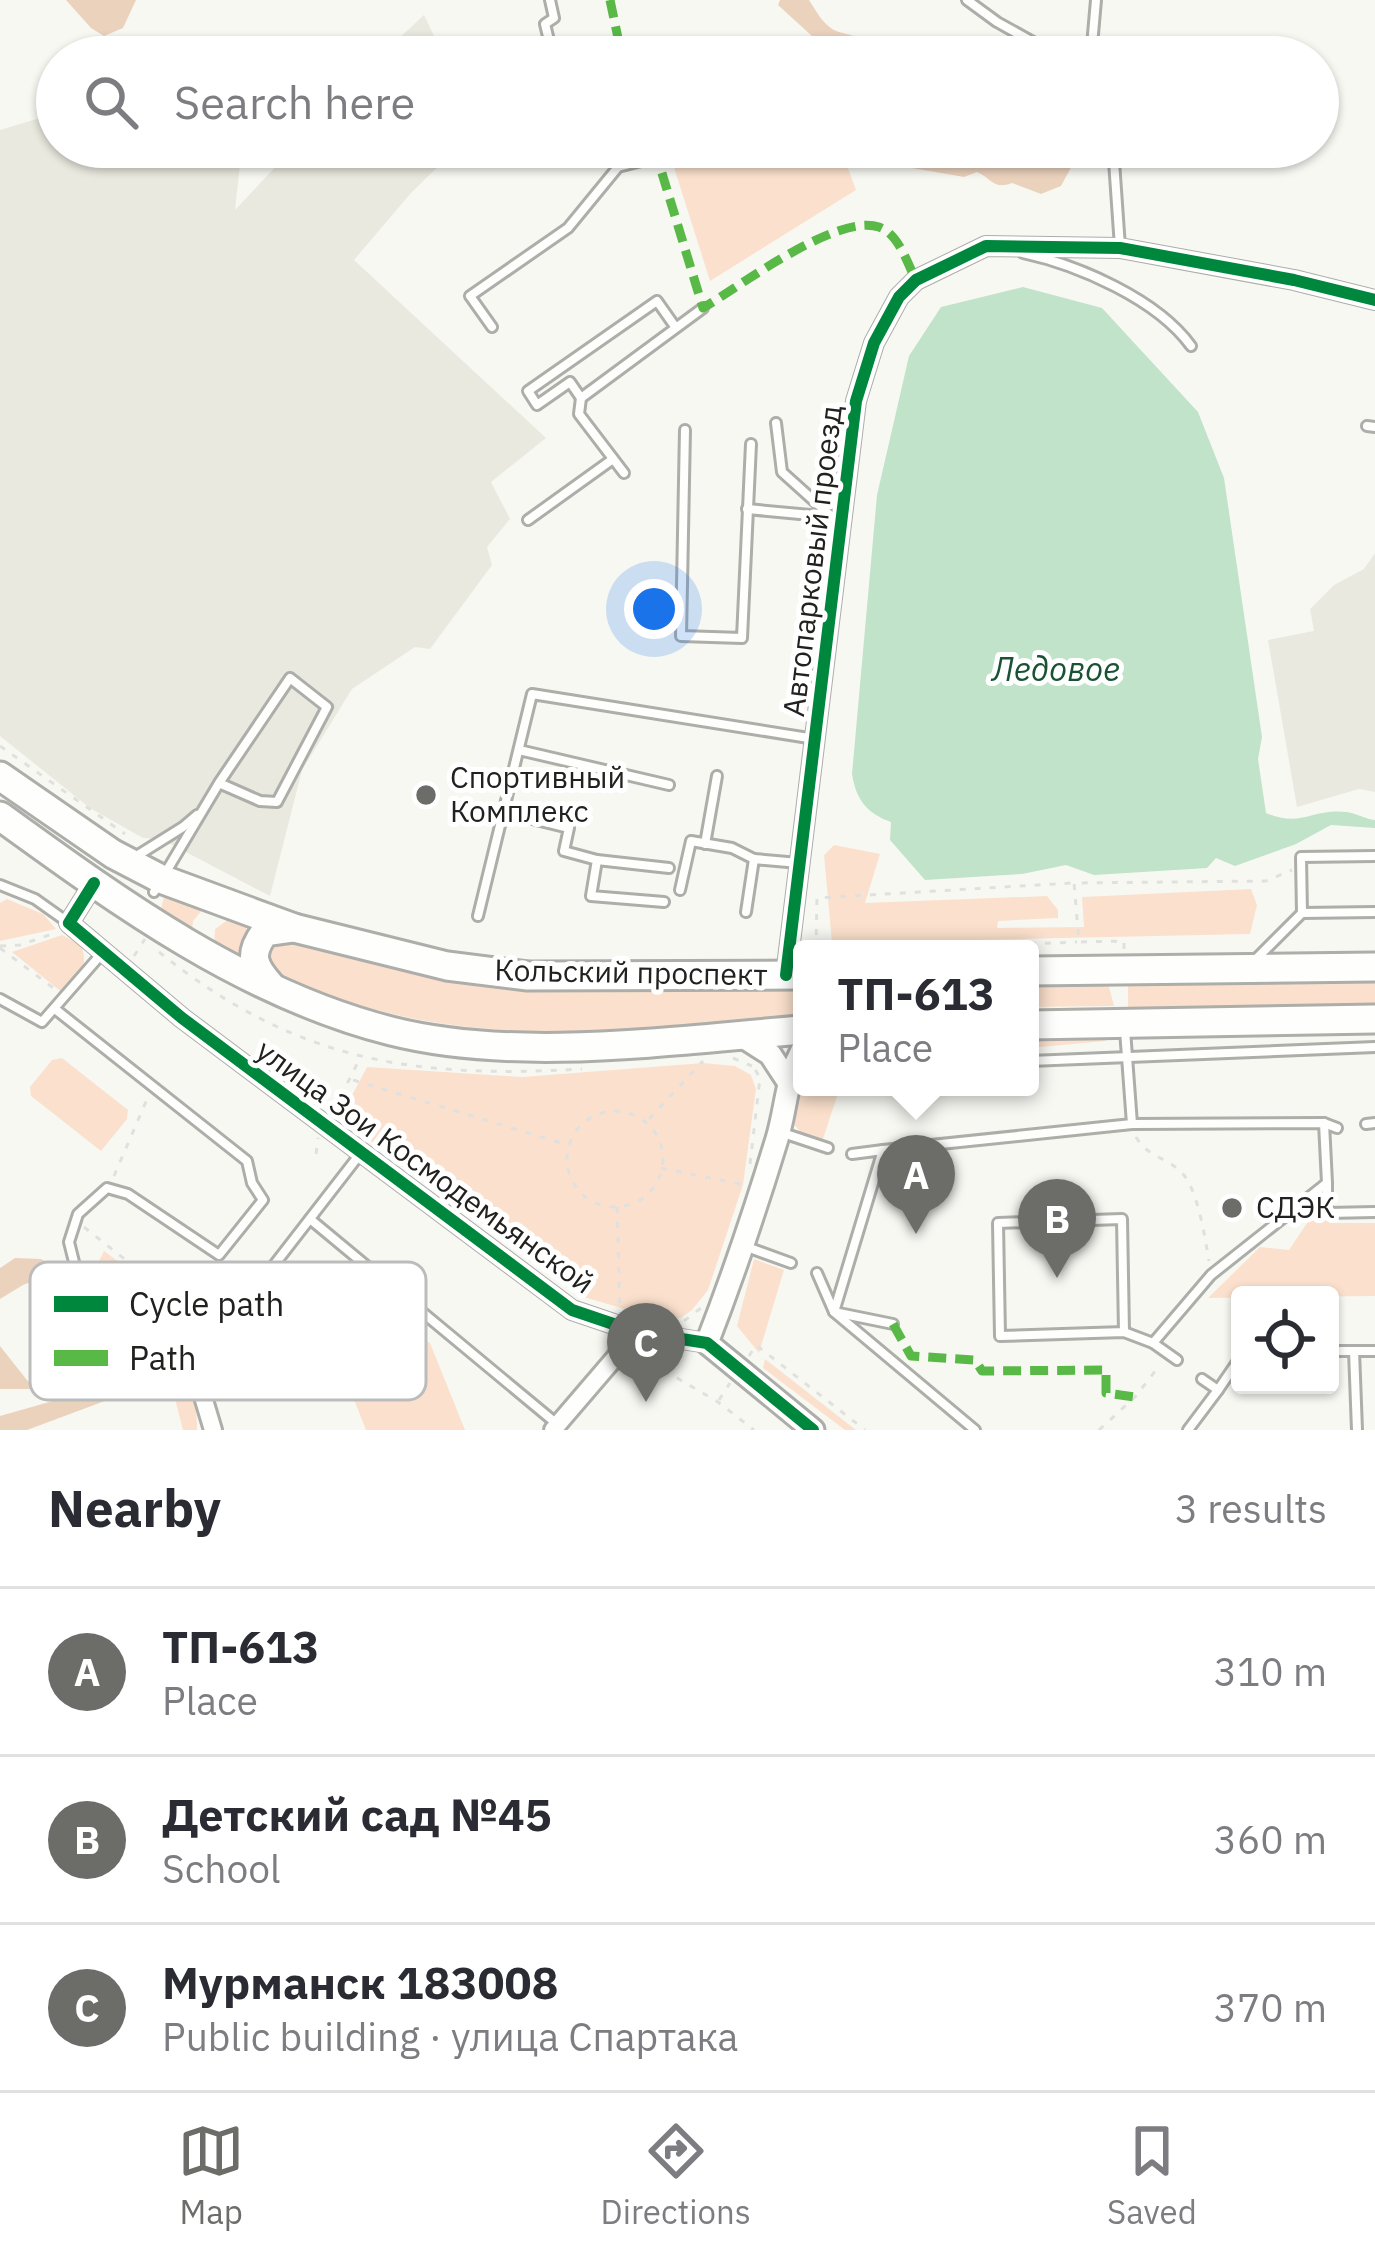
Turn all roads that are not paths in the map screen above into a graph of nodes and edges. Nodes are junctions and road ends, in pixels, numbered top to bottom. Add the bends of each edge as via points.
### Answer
1 (550, 0) edge
2 (968, 0) edge
3 (1096, 0) edge
4 (548, 36) edge
5 (1022, 36) edge
6 (1093, 36) edge
7 (617, 168) edge
8 (1114, 168) edge
9 (986, 245) junction
10 (1120, 248) junction
11 (1375, 300) edge
12 (703, 308) dead end
13 (492, 327) dead end
14 (676, 328) junction
15 (1191, 346) dead end
16 (581, 398) junction
17 (776, 423) dead end
18 (685, 430) dead end
19 (751, 445) dead end
20 (613, 459) junction
21 (624, 473) dead end
22 (747, 509) junction
23 (838, 517) junction
24 (528, 520) dead end
25 (816, 739) junction
26 (519, 750) junction
27 (0, 776) edge
28 (717, 776) dead end
29 (219, 783) junction
30 (669, 785) dead end
31 (206, 805) junction
32 (504, 812) junction
33 (0, 816) edge
34 (705, 844) junction
35 (1375, 856) edge
36 (754, 859) junction
37 (596, 860) junction
38 (801, 863) junction
39 (668, 868) dead end
40 (138, 880) junction
41 (94, 883) junction
42 (0, 885) edge
43 (680, 890) dead end
44 (664, 902) dead end
45 (240, 910) junction
46 (746, 912) dead end
47 (1375, 912) edge
48 (1302, 914) junction
49 (478, 916) dead end
50 (67, 927) junction
51 (293, 928) junction
52 (796, 940) edge
53 (105, 950) junction
54 (224, 963) junction
55 (1375, 967) edge
56 (1248, 968) junction
57 (1039, 971) edge
58 (793, 975) edge
59 (273, 988) junction
60 (0, 999) edge
61 (55, 1009) junction
62 (1375, 1019) edge
63 (1125, 1023) junction
64 (1039, 1025) edge
65 (793, 1032) edge
66 (736, 1046) junction
67 (1375, 1047) edge
68 (1125, 1057) junction
69 (793, 1060) edge
70 (1039, 1061) edge
71 (782, 1073) junction
72 (1324, 1123) junction
73 (1132, 1124) junction
74 (1337, 1129) dead end
75 (779, 1132) junction
76 (828, 1148) dead end
77 (363, 1150) junction
78 (883, 1150) junction
79 (852, 1154) dead end
80 (1327, 1183) junction
81 (1375, 1213) edge
82 (310, 1219) junction
83 (743, 1246) junction
84 (76, 1262) edge
85 (277, 1262) edge
86 (361, 1262) edge
87 (791, 1264) dead end
88 (817, 1273) dead end
89 (834, 1312) junction
90 (426, 1317) edge
91 (893, 1324) dead end
92 (638, 1332) junction
93 (1124, 1332) junction
94 (706, 1343) junction
95 (1153, 1343) junction
96 (1339, 1351) edge
97 (1354, 1351) junction
98 (1375, 1351) edge
99 (1173, 1357) road end
100 (1231, 1371) edge
101 (1202, 1378) dead end
102 (1218, 1390) junction
103 (204, 1400) edge
104 (555, 1427) edge
105 (213, 1430) edge
106 (813, 1430) edge
107 (976, 1430) edge
108 (1188, 1430) edge
109 (1357, 1430) edge

1 - 4 lane
2 - 5 lane
3 - 6 lane
7 - 13 lane via 568,228 470,296
8 - 10 lane
9 - 10 street, Автопарковый проезд
9 - 15 lane via 1087,272 1167,319
9 - 23 street, Автопарковый проезд via 899,297 864,369
10 - 11 street, Автопарковый проезд
12 - 14 lane
14 - 16 lane
14 - 16 lane via 658,301 528,391 537,405 570,382
16 - 20 lane via 579,414
17 - 23 lane via 782,472
18 - 22 lane via 681,636 742,638
19 - 22 lane
20 - 21 lane
20 - 24 lane
22 - 23 lane
23 - 25 street, Автопарковый проезд
25 - 26 lane via 532,694
25 - 38 street, Автопарковый проезд
26 - 30 lane
26 - 32 lane
27 - 40 main road, Кольский проспект
28 - 34 lane
29 - 29 lane via 277,802 327,707 290,678
29 - 31 lane
31 - 40 lane
31 - 40 lane
32 - 37 lane via 569,828 564,851
32 - 49 lane
33 - 41 main road, Кольский проспект
34 - 36 lane
34 - 43 lane via 692,841
35 - 48 lane via 1301,857
36 - 38 lane
36 - 46 lane
37 - 39 lane
37 - 44 lane via 591,896
38 - 52 street, Автопарковый проезд
40 - 41 main road
40 - 41 main road, Кольский проспект
40 - 45 main road, Кольский проспект
40 - 54 main road, Кольский проспект
41 - 50 street
42 - 50 lane via 34,899
45 - 51 main road, Кольский проспект
45 - 54 main road via 222,911 204,934
47 - 48 lane
48 - 56 lane
50 - 53 street, улица Зои Космодемьянской
51 - 58 main road, Кольский проспект via 447,966 528,976
51 - 59 main road via 265,932 254,946 254,962
53 - 61 lane
53 - 77 street, улица Зои Космодемьянской via 182,1018
54 - 59 main road, Кольский проспект
55 - 56 main road
56 - 57 main road
59 - 66 main road, Кольский проспект via 393,1031 506,1046
60 - 61 lane via 42,1022
61 - 84 lane via 247,1161 263,1200 219,1255 128,1193 107,1188 78,1214 69,1242
62 - 63 main road
63 - 64 main road
63 - 68 lane
65 - 66 main road, Кольский проспект
66 - 71 street via 770,1054
67 - 68 lane
68 - 70 lane
68 - 73 lane
69 - 71 street
71 - 75 street
72 - 73 lane
72 - 74 lane
72 - 80 lane
73 - 78 lane
75 - 76 lane
75 - 83 street
77 - 82 lane
77 - 92 street, улица Зои Космодемьянской via 572,1310
78 - 79 lane
78 - 89 lane
80 - 81 lane via 1327,1214
80 - 95 lane via 1211,1275
82 - 85 lane
82 - 86 lane
83 - 87 lane
83 - 94 street
88 - 89 lane
89 - 91 lane
89 - 107 lane
90 - 104 lane
92 - 94 street, улица Зои Космодемьянской
92 - 104 street
93 - 93 lane via 1122,1219 998,1223 1000,1336
93 - 95 lane
94 - 106 street
95 - 99 lane
96 - 97 lane
97 - 98 lane
97 - 109 lane
100 - 102 lane
101 - 102 lane
102 - 108 lane
103 - 105 street

